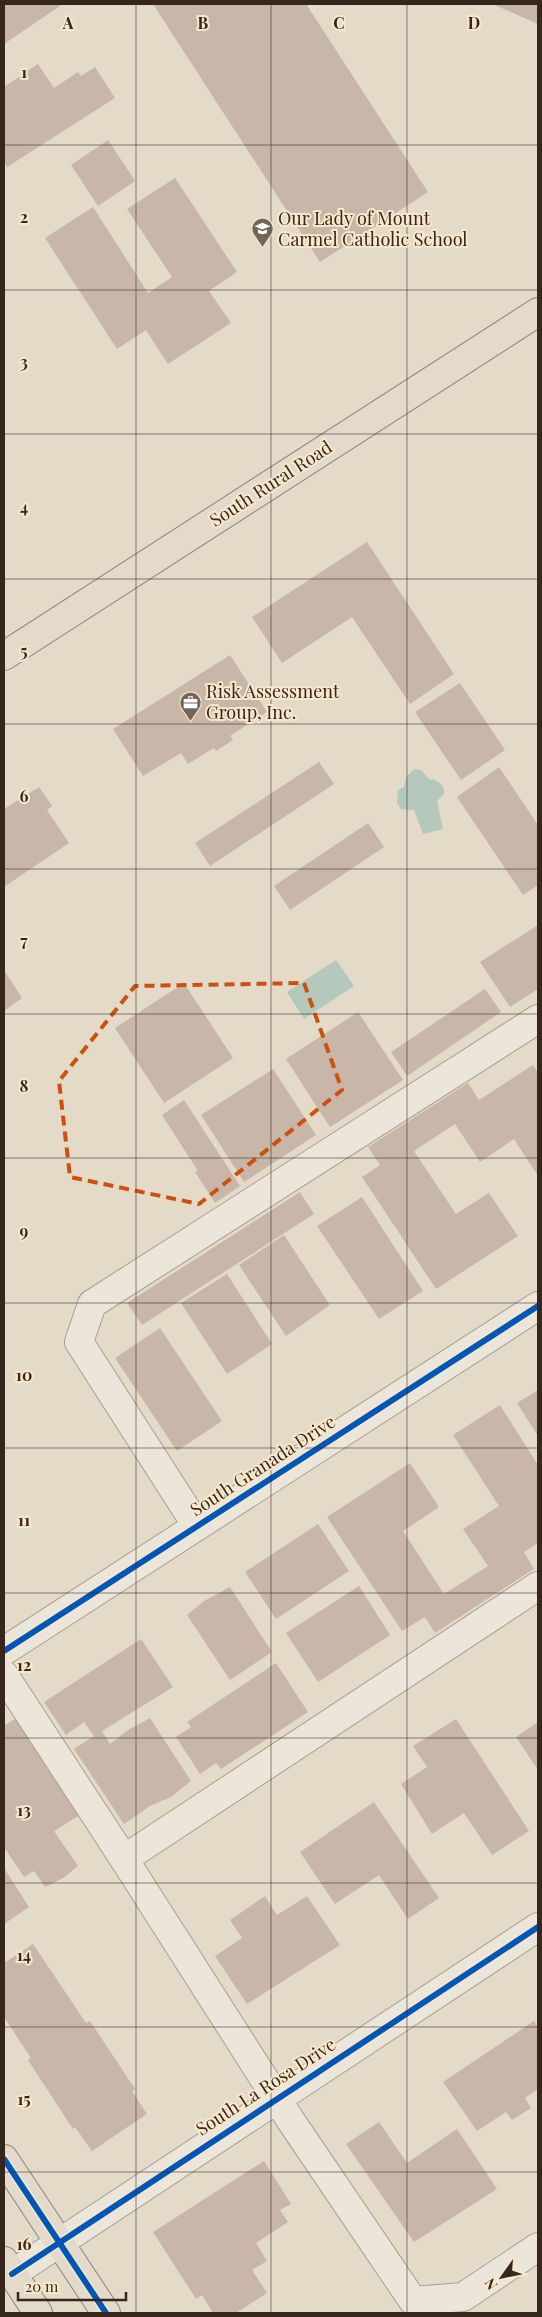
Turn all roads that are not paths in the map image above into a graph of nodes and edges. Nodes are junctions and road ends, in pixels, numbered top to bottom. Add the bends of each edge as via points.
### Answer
1 (538, 312) edge
2 (4, 656) edge
3 (538, 1019) edge
4 (538, 1306) edge
5 (198, 1526) junction
6 (538, 1586) edge
7 (4, 1651) edge
8 (4, 1675) edge
9 (124, 1859) junction
10 (538, 1927) edge
11 (276, 2098) junction
12 (4, 2159) edge
13 (60, 2243) junction
14 (538, 2247) edge
15 (8, 2268) edge
16 (38, 2313) edge
17 (106, 2313) edge

1 - 2 main road, South Rural Road
3 - 5 street via 92,1304 78,1342
4 - 5 street, South Granada Drive
5 - 7 street, South Granada Drive
6 - 9 street
8 - 9 street
9 - 11 street
10 - 11 street, South La Rosa Drive
11 - 13 street, South La Rosa Drive
11 - 14 street via 413,2301 463,2297
12 - 13 main road
13 - 15 street, South La Rosa Drive
13 - 17 main road
15 - 16 main road

